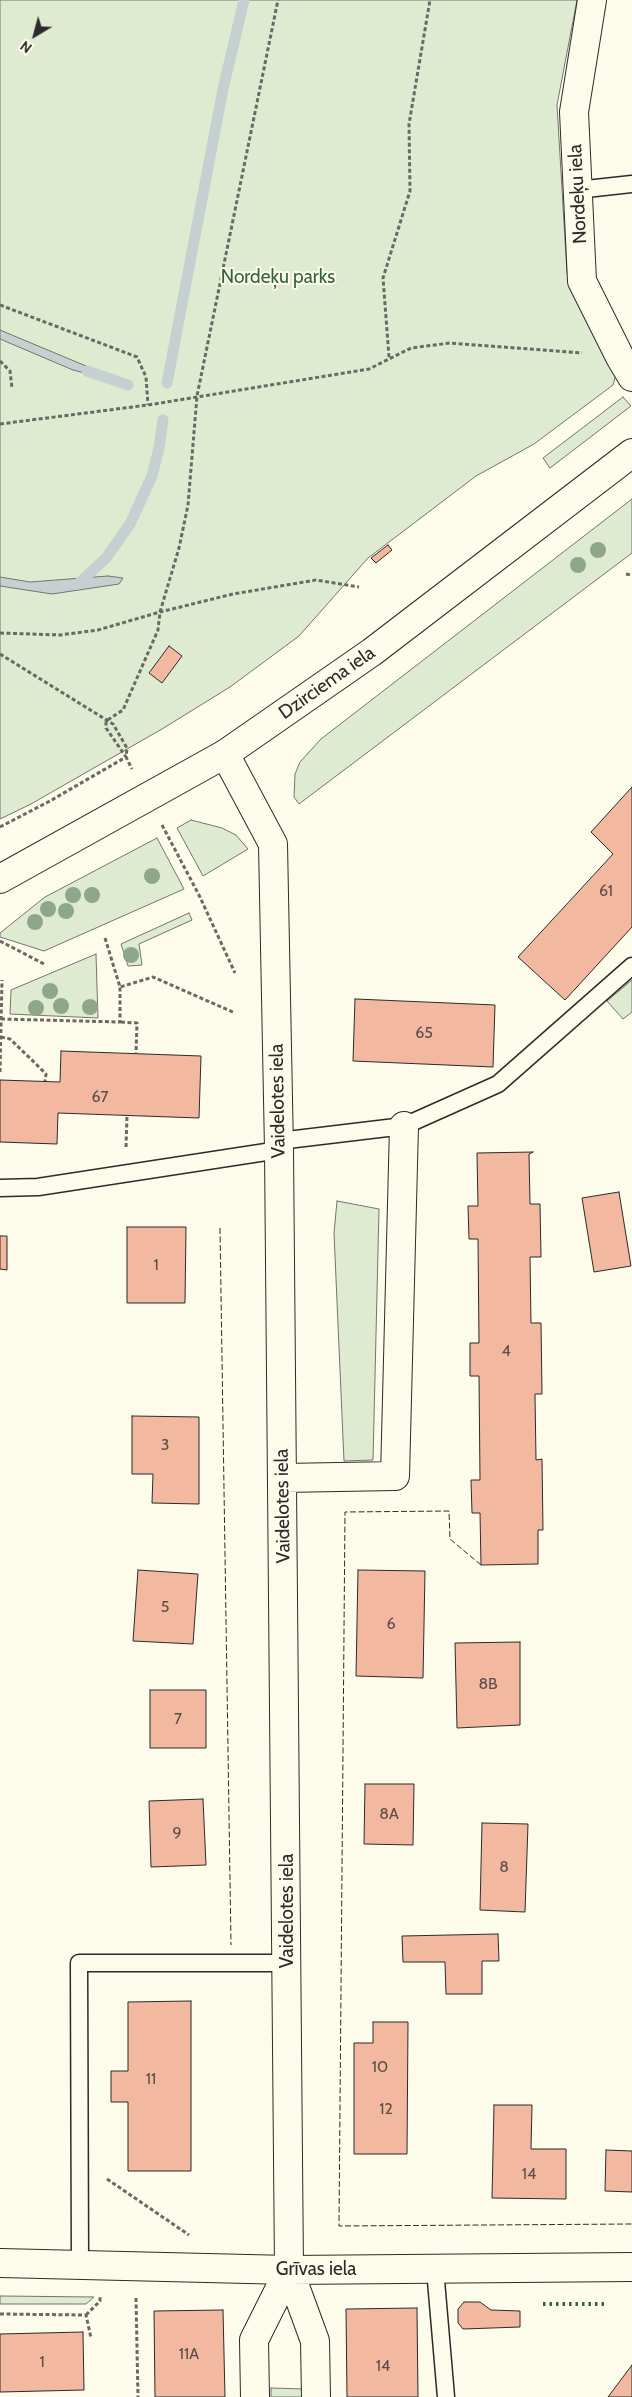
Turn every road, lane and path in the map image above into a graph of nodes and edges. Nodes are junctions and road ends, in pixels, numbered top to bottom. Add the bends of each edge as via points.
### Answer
1 (278, 0) edge
2 (430, 0) edge
3 (592, 0) edge
4 (632, 184) edge
5 (577, 190) junction
6 (0, 305) edge
7 (389, 358) junction
8 (0, 361) edge
9 (626, 367) edge
10 (12, 388) dead end
11 (197, 396) junction
12 (148, 405) junction
13 (0, 424) edge
14 (632, 453) edge
15 (626, 574) dead end
16 (632, 575) edge
17 (359, 587) dead end
18 (160, 612) junction
19 (0, 633) edge
20 (0, 654) edge
21 (106, 721) junction
22 (225, 754) junction
23 (126, 757) junction
24 (148, 798) junction
25 (0, 827) edge
26 (0, 879) edge
27 (105, 938) dead end
28 (0, 941) edge
29 (44, 964) dead end
30 (632, 966) edge
31 (235, 973) dead end
32 (2, 980) dead end
33 (120, 987) junction
34 (235, 1013) dead end
35 (1, 1020) edge
36 (120, 1022) junction
37 (0, 1037) edge
38 (136, 1054) dead end
39 (0, 1072) edge
40 (46, 1081) dead end
41 (404, 1126) junction
42 (279, 1146) junction
43 (0, 1188) edge
44 (283, 1478) junction
45 (287, 1963) junction
46 (80, 2160) junction
47 (192, 2236) dead end
48 (0, 2263) edge
49 (80, 2266) junction
50 (135, 2267) junction
51 (632, 2267) edge
52 (435, 2269) junction
53 (289, 2270) junction
54 (100, 2301) dead end
55 (0, 2314) edge
56 (86, 2315) junction
57 (91, 2338) dead end
58 (138, 2397) edge
59 (255, 2397) edge
60 (316, 2397) edge
61 (446, 2397) edge

1 - 11 path
2 - 7 path via 409,124 410,191 384,278
3 - 5 street, Nordeķu iela via 574,112
4 - 5 lane
5 - 9 street, Nordeķu iela via 582,281
6 - 12 path via 138,357 146,377
7 - 9 path via 411,348 450,343
7 - 11 path via 369,369
8 - 10 path via 10,371
11 - 12 path
11 - 18 path via 188,505
12 - 13 path
14 - 22 street, Dzirciema iela via 372,652
15 - 16 path
17 - 18 path via 316,580 233,594
18 - 19 path via 98,630 60,635
18 - 21 path via 158,630 123,710
20 - 21 path
21 - 23 path via 106,728
21 - 23 path via 113,724 127,748
22 - 24 street, Dzirciema iela
22 - 42 street, Vaidelotes iela via 273,844
23 - 24 path
23 - 25 path
24 - 26 street, Dzirciema iela
24 - 31 path
27 - 33 path
28 - 29 path
30 - 41 lane via 498,1084
32 - 35 path
33 - 34 path via 153,977
33 - 36 path
35 - 36 path
35 - 37 path
36 - 38 path via 136,1023
37 - 39 path
37 - 40 path via 10,1039 46,1074
41 - 42 lane
41 - 44 street via 395,1476
42 - 43 lane via 38,1187
42 - 44 street, Vaidelotes iela
44 - 45 street, Vaidelotes iela
45 - 46 lane via 79,1963
45 - 53 street, Vaidelotes iela
46 - 47 path
46 - 49 lane
48 - 49 street, Grīvas iela
49 - 50 street, Grīvas iela
50 - 53 street, Grīvas iela
50 - 58 path
51 - 52 street, Grīvas iela
52 - 53 street, Grīvas iela
52 - 61 lane
53 - 59 street, Vaidelotes iela via 254,2340
53 - 60 street, Vaidelotes iela via 315,2341
54 - 56 path
55 - 56 path
56 - 57 path

